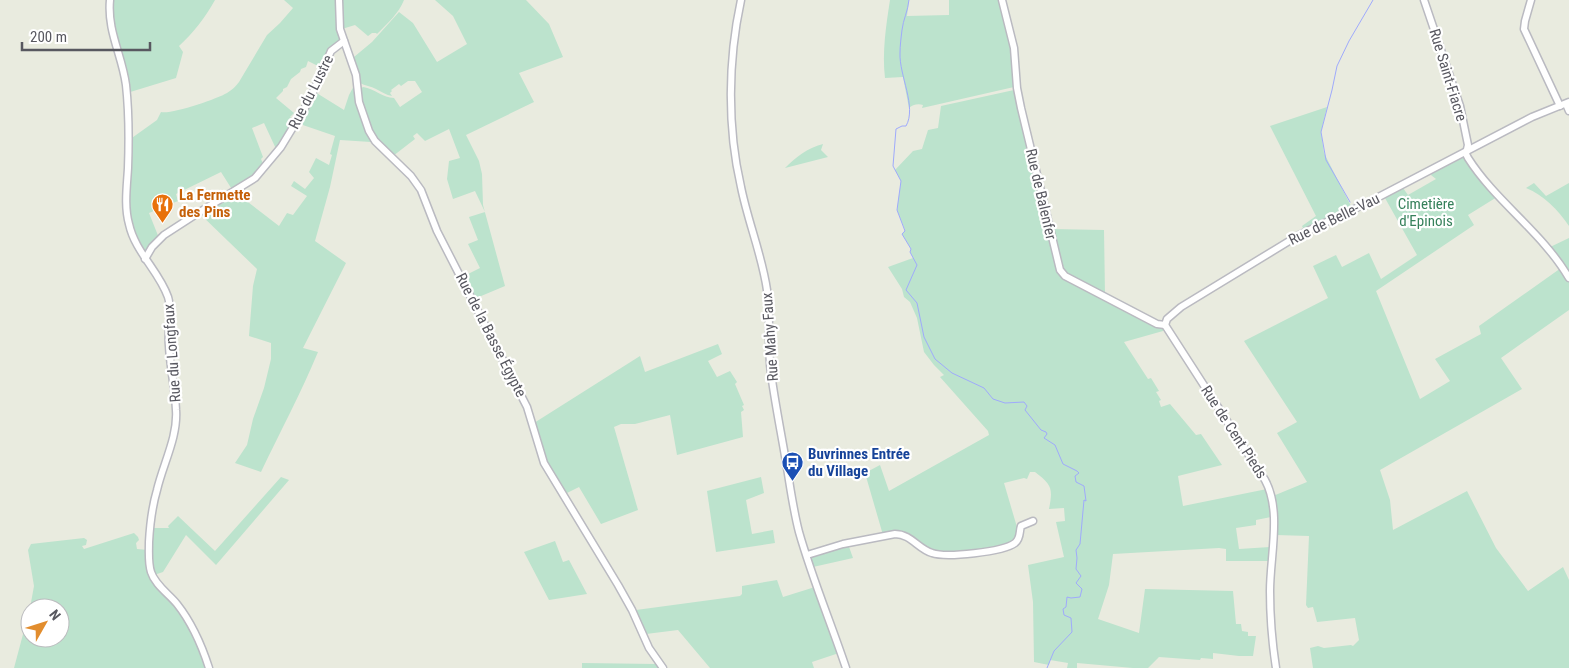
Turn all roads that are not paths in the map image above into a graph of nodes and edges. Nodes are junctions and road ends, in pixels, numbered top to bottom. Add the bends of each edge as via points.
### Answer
1 (110, 0) edge
2 (339, 0) edge
3 (741, 0) edge
4 (1002, 0) edge
5 (1424, 0) edge
6 (1531, 0) edge
7 (344, 41) junction
8 (1565, 104) edge
9 (1569, 111) edge
10 (1467, 151) junction
11 (145, 259) junction
12 (1569, 278) edge
13 (1165, 325) junction
14 (1033, 521) dead end
15 (807, 555) junction
16 (209, 668) edge
17 (663, 668) edge
18 (846, 668) edge
19 (1276, 668) edge

1 - 11 street, Rue du Longfaux via 110,25 124,73 128,107 126,205 134,240
2 - 7 street, Rue de la Basse Égypte via 339,24
3 - 15 street, Rue Mahy Faux via 732,78 734,148 740,185 767,288 770,371 794,512
4 - 13 street, Rue de Balenfer via 1014,48 1021,108 1058,268 1065,276 1157,324
5 - 10 street, Rue Saint-Fiacre via 1460,106
6 - 8 street via 1524,29
7 - 11 street, Rue du Lustre via 331,51 310,101 281,147 254,178 164,236
7 - 17 street, Rue de la Basse Égypte via 369,131 421,190 437,231 527,407 544,463 618,585 649,648
8 - 9 street
8 - 10 street, Rue de Belle-Vau via 1532,117
10 - 12 street via 1482,179 1528,226
10 - 13 street, Rue de Belle-Vau via 1299,235 1181,307
11 - 16 street, Rue du Longfaux via 163,287 170,306 169,345 176,412 174,433 152,513 150,567 156,581 184,614 202,646
13 - 19 street, Rue de Cent Pieds via 1269,490 1274,521 1270,612
14 - 15 street via 1021,526 1017,541 999,549 940,555 928,552 902,534 895,534
15 - 18 street, Rue Mahy Faux

